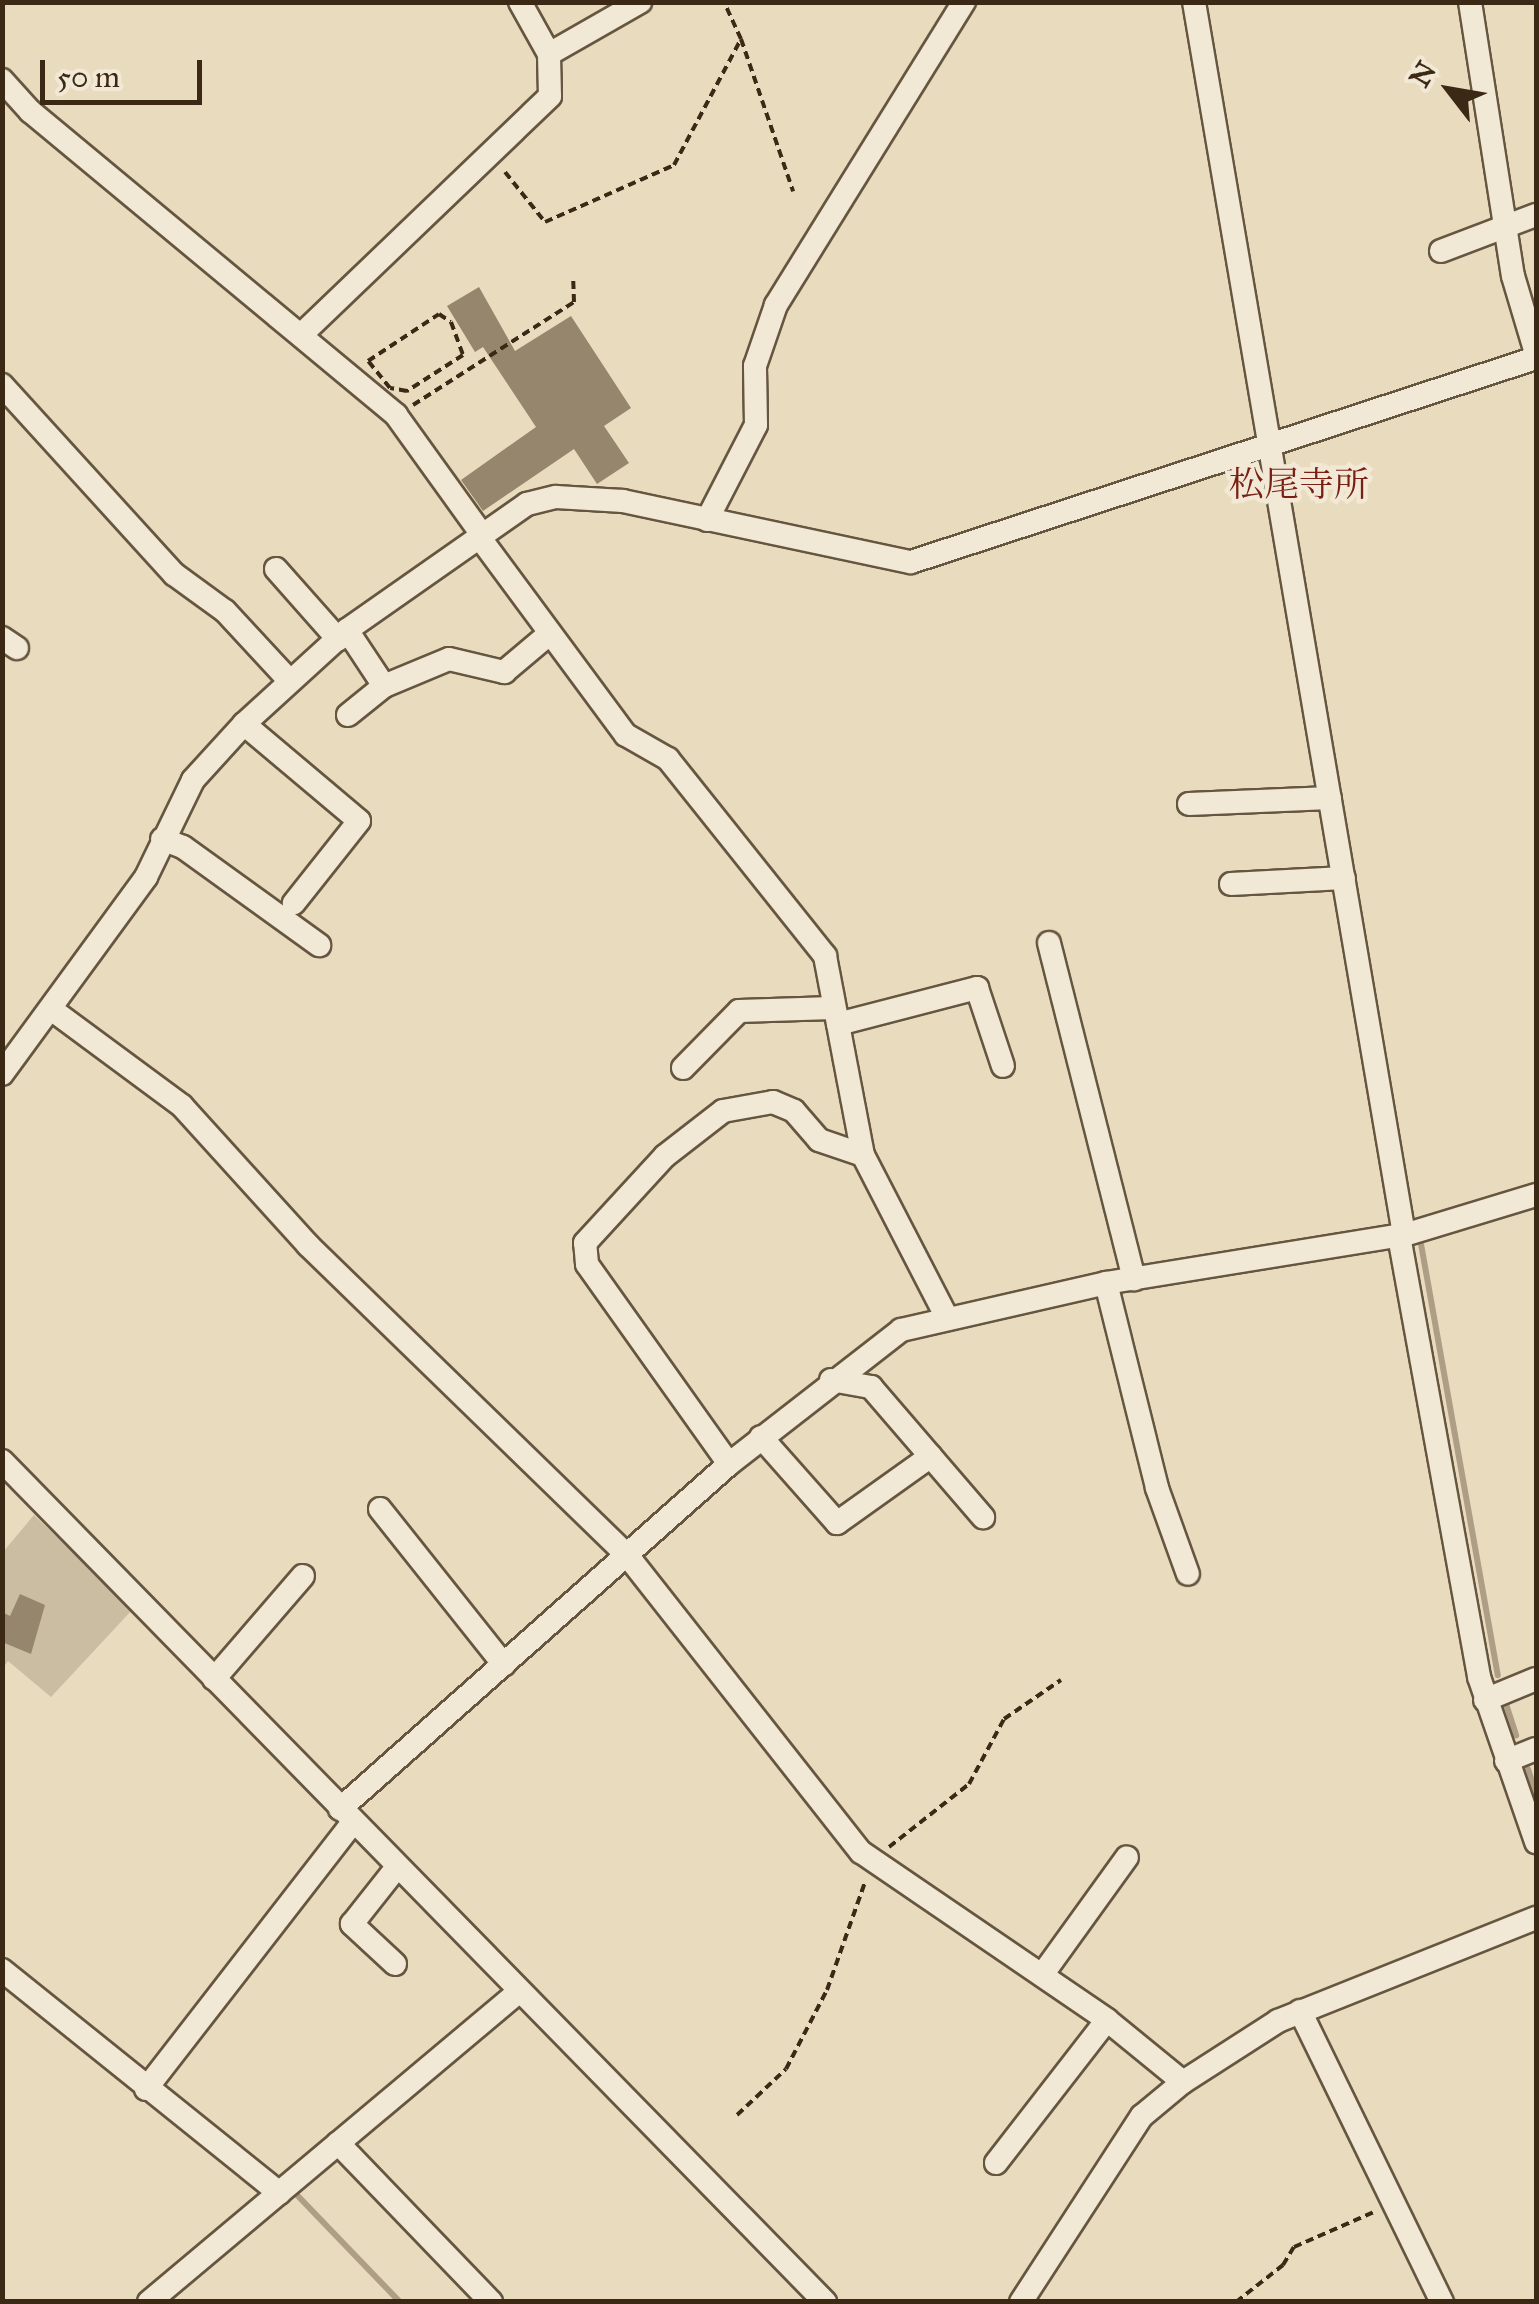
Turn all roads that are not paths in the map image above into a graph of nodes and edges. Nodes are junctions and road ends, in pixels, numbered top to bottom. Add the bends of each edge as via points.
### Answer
1 (520, 2) edge
2 (640, 2) edge
3 (964, 2) edge
4 (1194, 2) edge
5 (1470, 2) edge
6 (549, 54) junction
7 (2, 80) edge
8 (1536, 215) edge
9 (1506, 228) junction
10 (1441, 251) dead end
11 (301, 335) junction
12 (1536, 355) edge
13 (2, 384) edge
14 (1269, 441) junction
15 (707, 520) junction
16 (482, 537) junction
17 (276, 569) dead end
18 (342, 635) junction
19 (548, 635) junction
20 (289, 680) junction
21 (384, 686) junction
22 (348, 715) dead end
23 (244, 724) junction
24 (1330, 798) junction
25 (1189, 804) dead end
26 (162, 840) junction
27 (1344, 878) junction
28 (1231, 884) dead end
29 (294, 903) dead end
30 (1049, 943) dead end
31 (319, 945) dead end
32 (51, 1009) junction
33 (835, 1016) junction
34 (1003, 1066) dead end
35 (683, 1068) dead end
36 (2, 1074) edge
37 (863, 1155) junction
38 (1536, 1195) edge
39 (1402, 1236) junction
40 (1134, 1279) junction
41 (1106, 1284) junction
42 (946, 1316) junction
43 (831, 1380) junction
44 (761, 1437) junction
45 (931, 1456) junction
46 (2, 1461) edge
47 (729, 1464) junction
48 (380, 1509) dead end
49 (982, 1516) dead end
50 (627, 1555) junction
51 (1188, 1574) dead end
52 (303, 1576) dead end
53 (504, 1664) junction
54 (214, 1679) junction
55 (1536, 1679) edge
56 (1485, 1700) junction
57 (1536, 1748) edge
58 (1506, 1761) junction
59 (347, 1816) junction
60 (1536, 1842) edge
61 (1126, 1857) dead end
62 (397, 1866) junction
63 (1536, 1918) edge
64 (395, 1964) dead end
65 (2, 1970) edge
66 (1042, 1975) junction
67 (518, 1992) junction
68 (1300, 2011) junction
69 (1107, 2020) junction
70 (1182, 2082) junction
71 (146, 2089) junction
72 (338, 2143) junction
73 (996, 2163) dead end
74 (278, 2193) junction
75 (149, 2302) edge
76 (491, 2302) edge
77 (825, 2302) edge
78 (1021, 2302) edge
79 (1442, 2302) edge

1 - 6 street
2 - 6 street
3 - 15 street via 776,305 755,366 756,425
4 - 14 street
5 - 9 street
6 - 11 street via 550,96
7 - 11 street via 30,111
8 - 9 street
9 - 10 street
9 - 12 street
11 - 16 street via 396,415
12 - 14 street
13 - 20 street via 174,574 225,611
14 - 15 street via 911,562
14 - 24 street
15 - 16 street via 622,501 556,497 527,504
16 - 18 street
16 - 19 street
17 - 18 street
18 - 20 street
18 - 21 street
19 - 21 street via 504,672 448,659
19 - 33 street via 626,735 668,759 825,956
20 - 23 street
21 - 22 street
23 - 26 street via 193,780
23 - 29 street via 359,821
24 - 25 street
24 - 27 street
26 - 31 street via 183,847
26 - 32 street via 146,877
27 - 28 street
27 - 39 street
30 - 40 street
32 - 36 street
32 - 50 street via 182,1106 308,1245
33 - 34 street via 977,988
33 - 35 street via 739,1012
33 - 37 street
37 - 42 street
37 - 47 street via 819,1140 794,1111 773,1102 724,1111 665,1156 585,1243 586,1264
38 - 39 street
39 - 40 street
39 - 56 street
40 - 41 street
41 - 42 street
41 - 51 street via 1156,1488
42 - 43 street via 901,1330
43 - 44 street
43 - 45 street via 871,1387
44 - 45 street via 837,1523
44 - 47 street
45 - 49 street
46 - 54 street
47 - 50 street
48 - 53 street
50 - 53 street
50 - 66 street via 762,1731 873,1859
52 - 54 street
53 - 59 street
54 - 59 street
55 - 56 street
56 - 58 street
57 - 58 street
58 - 60 street
59 - 62 street
59 - 71 street
61 - 66 street
62 - 64 street via 352,1924
62 - 67 street
63 - 68 street
65 - 71 street
66 - 69 street
67 - 72 street
67 - 77 street
68 - 70 street
68 - 79 street
69 - 70 street
69 - 73 street
70 - 78 street via 1142,2116
71 - 74 street
72 - 74 street
72 - 76 street
74 - 75 street

